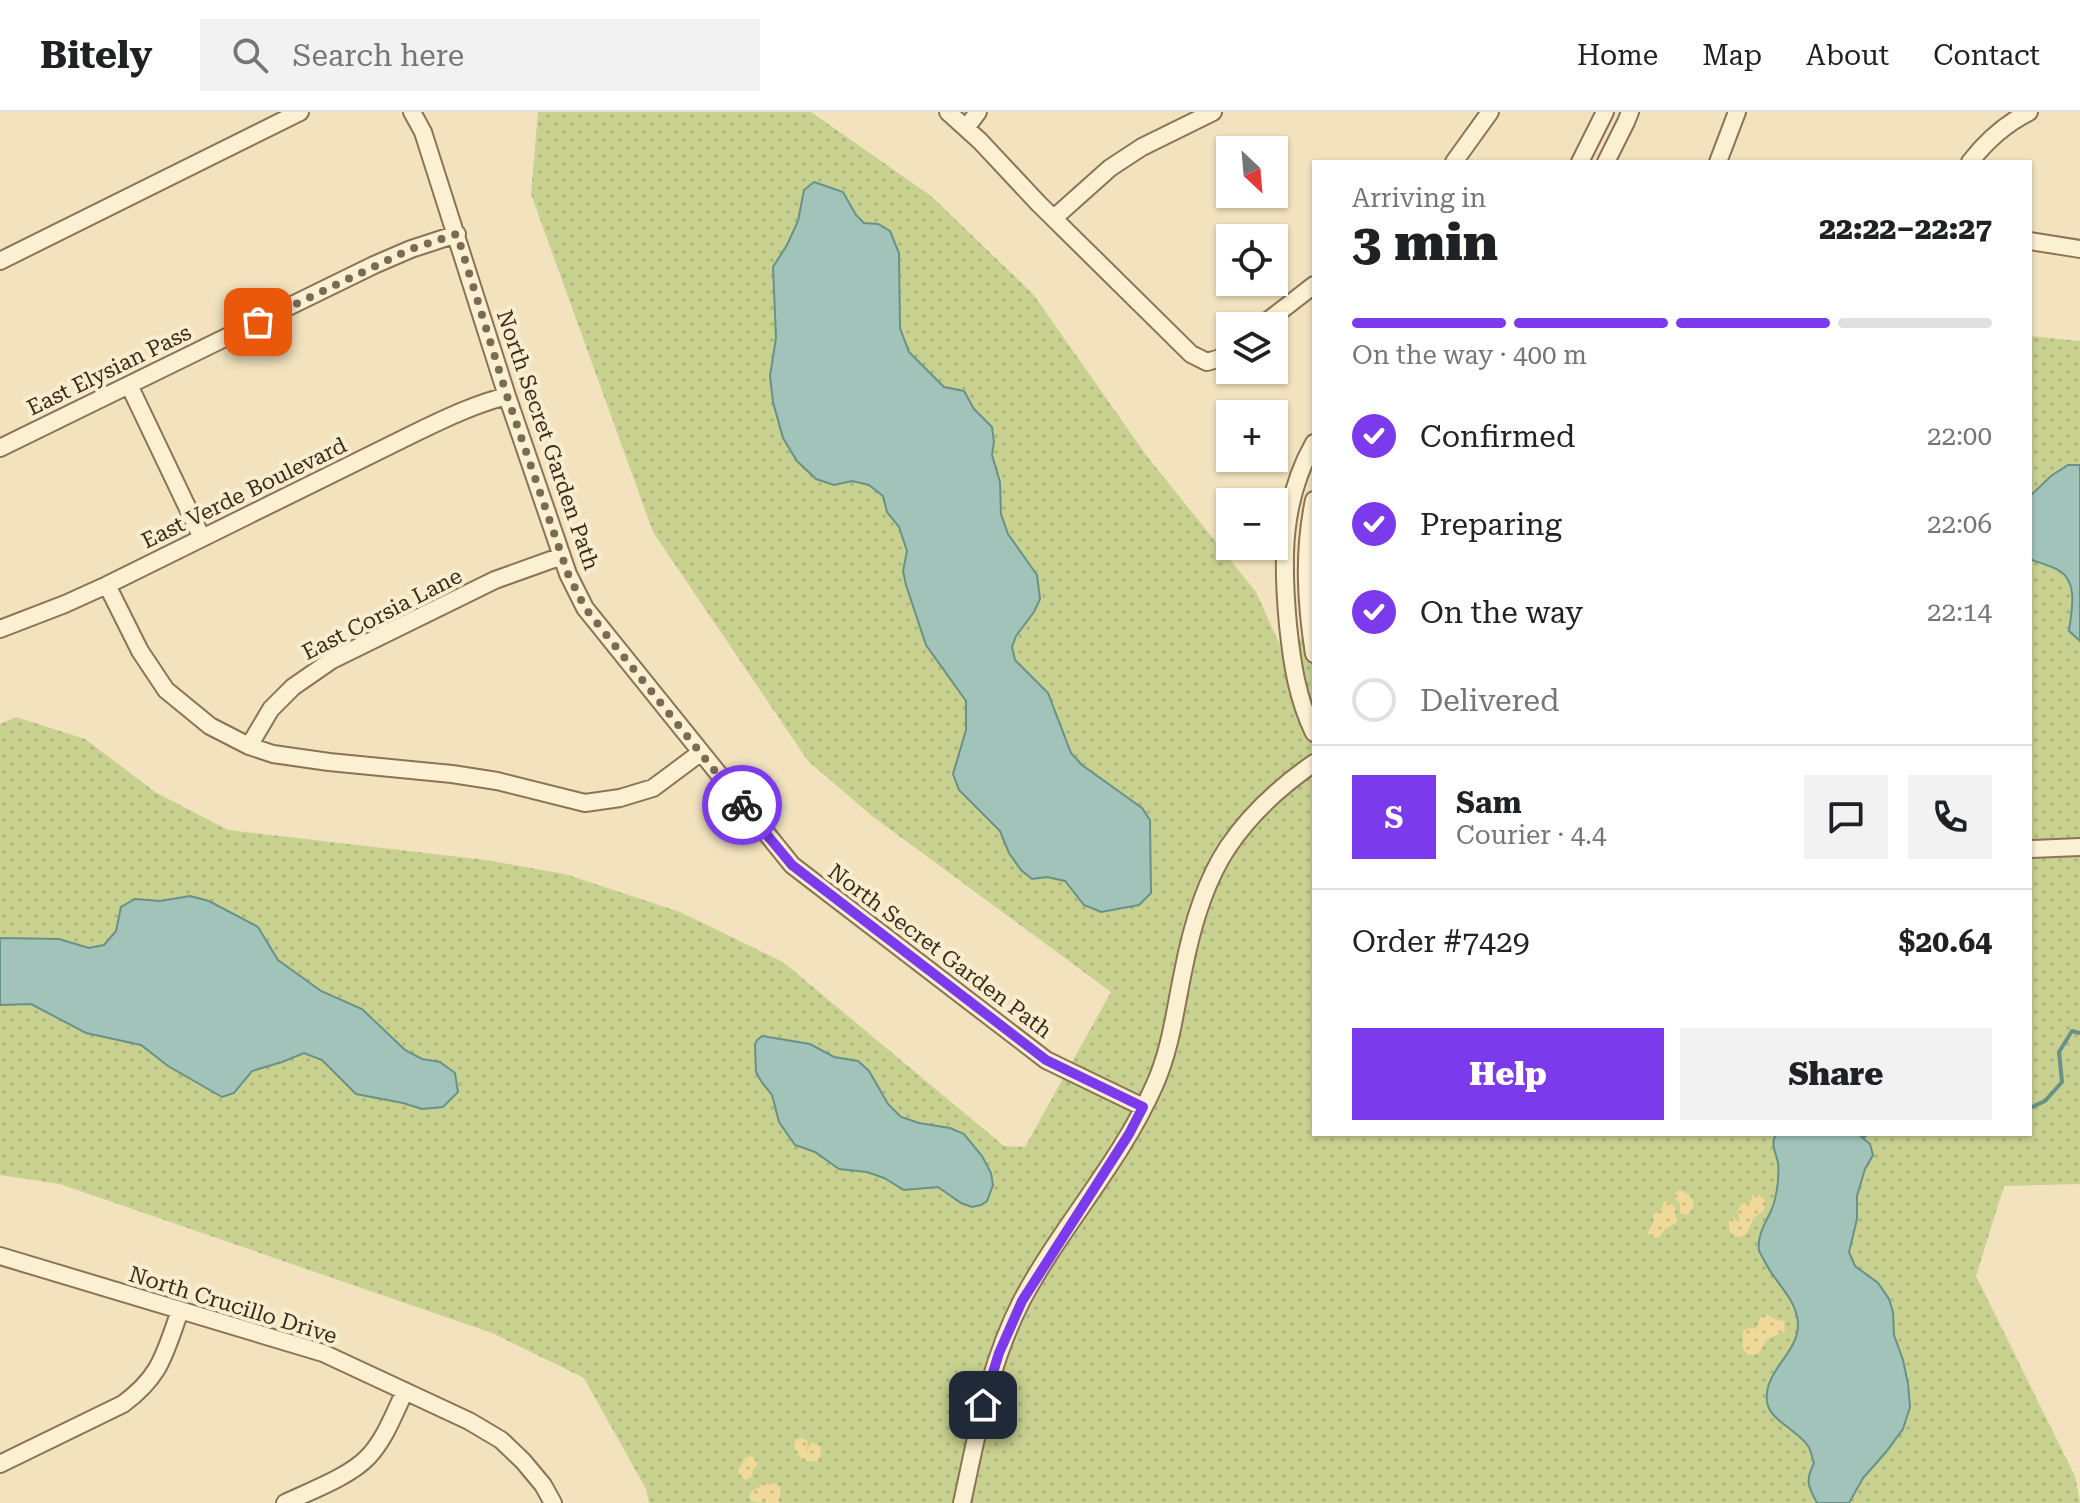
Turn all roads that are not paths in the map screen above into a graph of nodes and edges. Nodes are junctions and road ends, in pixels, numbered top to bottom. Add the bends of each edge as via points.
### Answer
1 (300, 112) edge
2 (412, 112) edge
3 (948, 112) edge
4 (978, 112) edge
5 (1213, 112) edge
6 (1490, 112) edge
7 (1605, 112) edge
8 (1630, 112) edge
9 (1737, 112) edge
10 (2029, 112) edge
11 (966, 128) junction
12 (1455, 160) edge
13 (1581, 160) edge
14 (1607, 160) edge
15 (1719, 160) edge
16 (1972, 160) edge
17 (1054, 218) junction
18 (457, 234) junction
19 (2032, 241) edge
20 (2080, 249) edge
21 (0, 261) edge
22 (1312, 287) edge
23 (1279, 312) edge
24 (1216, 359) edge
25 (129, 385) junction
26 (507, 396) junction
27 (1312, 447) edge
28 (0, 448) edge
29 (1307, 482) edge
30 (1312, 510) edge
31 (202, 538) junction
32 (562, 556) junction
33 (107, 585) junction
34 (0, 629) edge
35 (1312, 640) edge
36 (1312, 728) edge
37 (249, 746) junction
38 (700, 753) junction
39 (1312, 764) edge
40 (2080, 847) edge
41 (2032, 849) edge
42 (1143, 1107) junction
43 (0, 1256) edge
44 (180, 1311) junction
45 (405, 1391) junction
46 (0, 1464) edge
47 (285, 1503) edge
48 (553, 1503) edge
49 (962, 1503) edge

1 - 21 street
2 - 18 street, North Secret Garden Path
3 - 11 street
4 - 11 street
5 - 17 street via 1110,168
6 - 12 street
7 - 13 street
8 - 14 street
9 - 15 street
10 - 16 street via 1986,142
11 - 17 street
17 - 24 street via 1191,354 1207,362
18 - 25 street, East Elysian Pass via 374,265
18 - 26 street, North Secret Garden Path
19 - 20 street
22 - 23 street
25 - 28 street, East Elysian Pass
25 - 31 street
26 - 31 street, East Verde Boulevard via 417,432
26 - 32 street, North Secret Garden Path
27 - 29 street
29 - 36 street via 1287,516 1284,567 1294,677
30 - 35 street via 1306,563
31 - 33 street, East Verde Boulevard
32 - 37 street, East Corsia Lane via 495,580 332,660 271,709
32 - 38 street, North Secret Garden Path via 585,608
33 - 34 street, East Verde Boulevard
33 - 37 street via 166,690 210,726
37 - 38 street via 329,762 497,781 585,803 653,788
38 - 42 street, North Secret Garden Path via 792,865 1046,1060
39 - 42 street via 1258,810 1228,847 1210,881 1186,957 1169,1045
40 - 41 street
42 - 49 street via 1022,1301 983,1405
43 - 44 street, North Crucillo Drive
44 - 45 street, North Crucillo Drive via 323,1353
44 - 46 street via 160,1366 139,1391 123,1404
45 - 47 street via 367,1458
45 - 48 street, North Crucillo Drive via 501,1440

